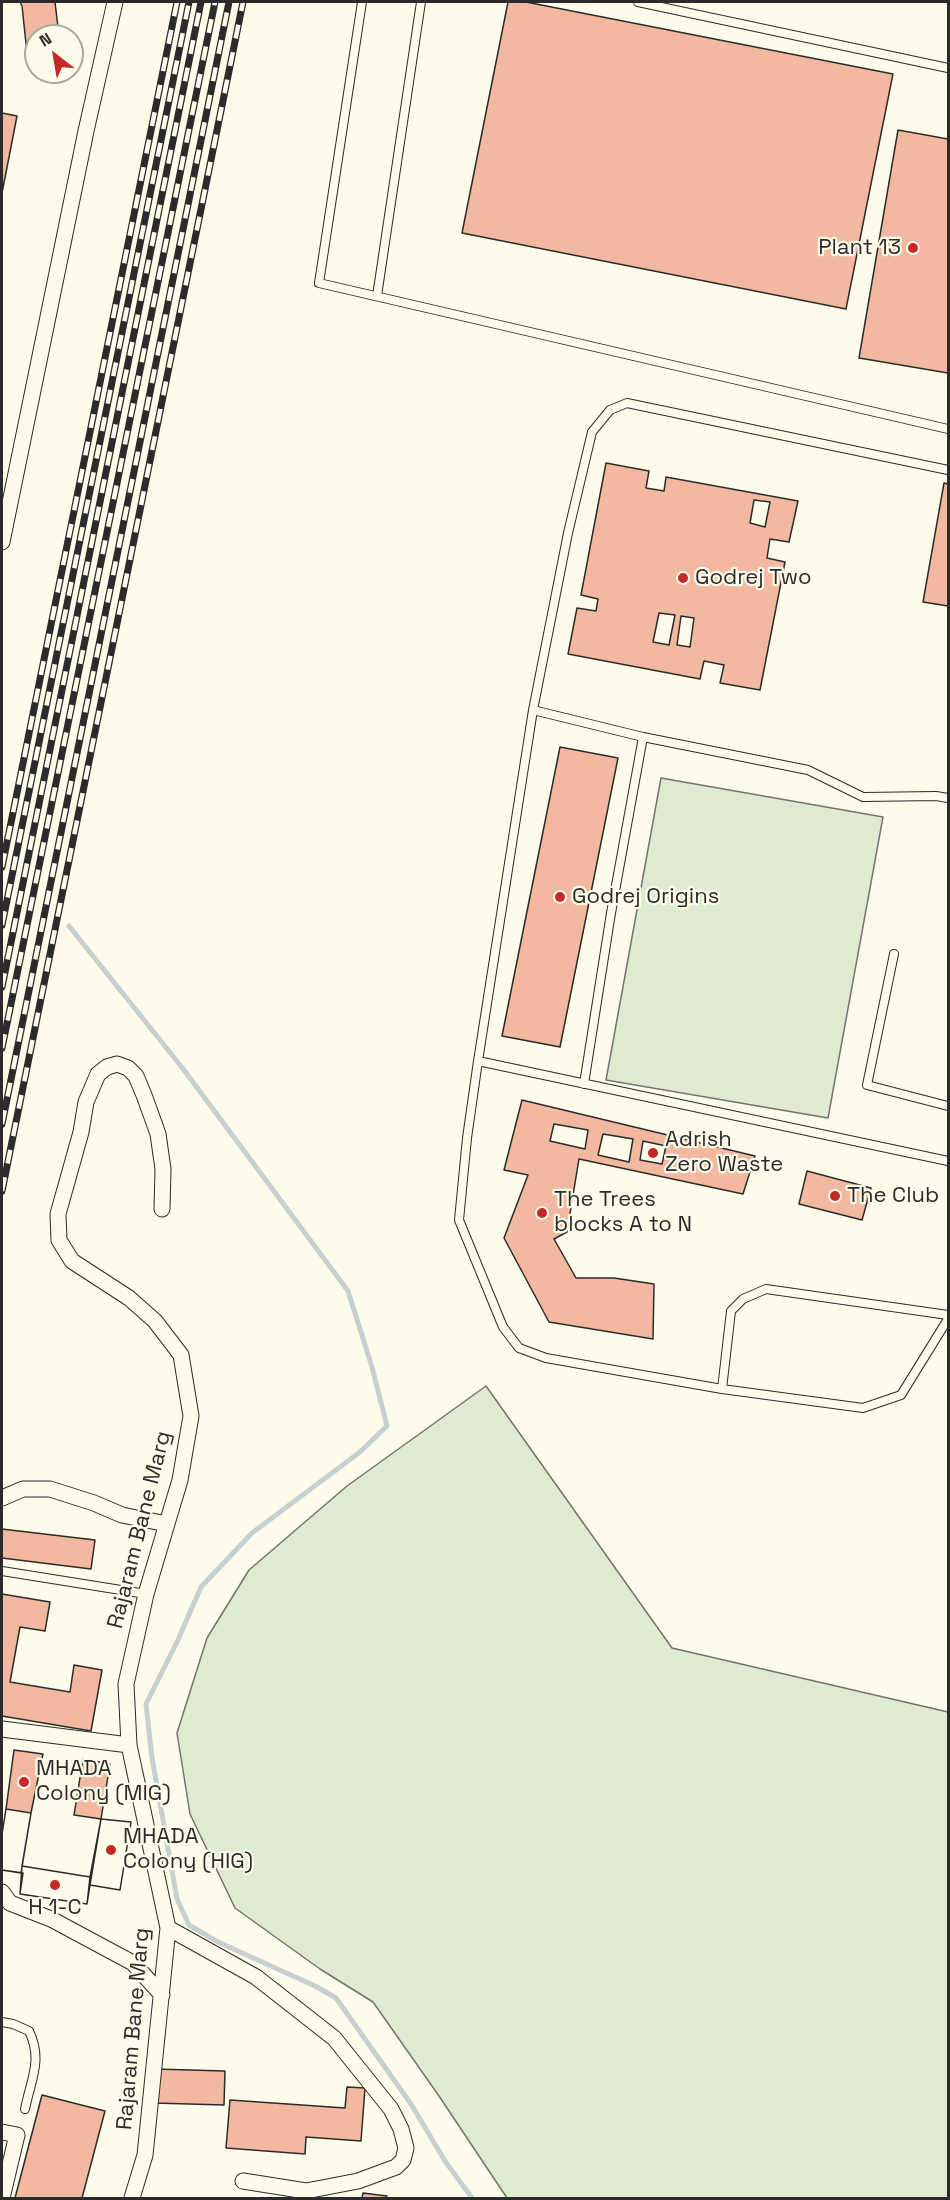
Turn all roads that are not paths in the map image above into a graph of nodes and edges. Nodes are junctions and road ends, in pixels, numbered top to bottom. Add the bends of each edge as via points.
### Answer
1 (115, 2) edge
2 (362, 2) edge
3 (421, 2) edge
4 (638, 2) edge
5 (948, 68) edge
6 (377, 296) junction
7 (948, 429) edge
8 (948, 470) edge
9 (2, 542) edge
10 (533, 710) junction
11 (643, 737) junction
12 (948, 798) edge
13 (894, 954) dead end
14 (478, 1060) junction
15 (584, 1084) junction
16 (948, 1106) edge
17 (948, 1161) edge
18 (162, 1209) dead end
19 (948, 1317) edge
20 (722, 1389) junction
21 (2, 1498) edge
22 (167, 1524) junction
23 (2, 1571) edge
24 (146, 1594) junction
25 (2, 1729) edge
26 (129, 1745) junction
27 (2, 1892) edge
28 (168, 1928) junction
29 (162, 1995) junction
30 (2, 2022) edge
31 (25, 2109) dead end
32 (2, 2132) edge
33 (243, 2181) dead end
34 (2, 2198) edge
35 (132, 2199) edge

1 - 9 street
2 - 6 lane via 319,283
3 - 6 lane
4 - 5 lane
6 - 7 lane
8 - 10 lane via 627,404 610,410 592,432
10 - 11 lane
10 - 14 lane
11 - 12 lane via 808,771 863,797
11 - 15 lane
13 - 16 lane via 867,1084
14 - 15 lane
14 - 20 lane via 459,1220 503,1327 519,1348 546,1358
15 - 17 lane
18 - 22 street, Rajaram Bane Marg via 163,1169 158,1134 144,1095 128,1068 117,1064 107,1067 98,1074 86,1101 58,1214 59,1240 72,1261 129,1298 155,1321 181,1355 191,1416 180,1480
19 - 20 lane via 901,1395 863,1408
19 - 20 lane via 766,1289 743,1299 731,1311
21 - 22 street via 23,1489 50,1489 122,1515
22 - 24 street, Rajaram Bane Marg
23 - 24 lane
24 - 26 street, Rajaram Bane Marg via 126,1684
25 - 26 street
26 - 28 street, Rajaram Bane Marg
27 - 29 street via 10,1903 51,1919 132,1963
28 - 29 street, Rajaram Bane Marg
28 - 33 street via 256,1977 334,2037 391,2109 406,2148 396,2167 358,2181 306,2191
29 - 35 street, Rajaram Bane Marg via 145,2155
30 - 31 lane via 29,2031 36,2044 37,2058
32 - 34 street via 17,2135

